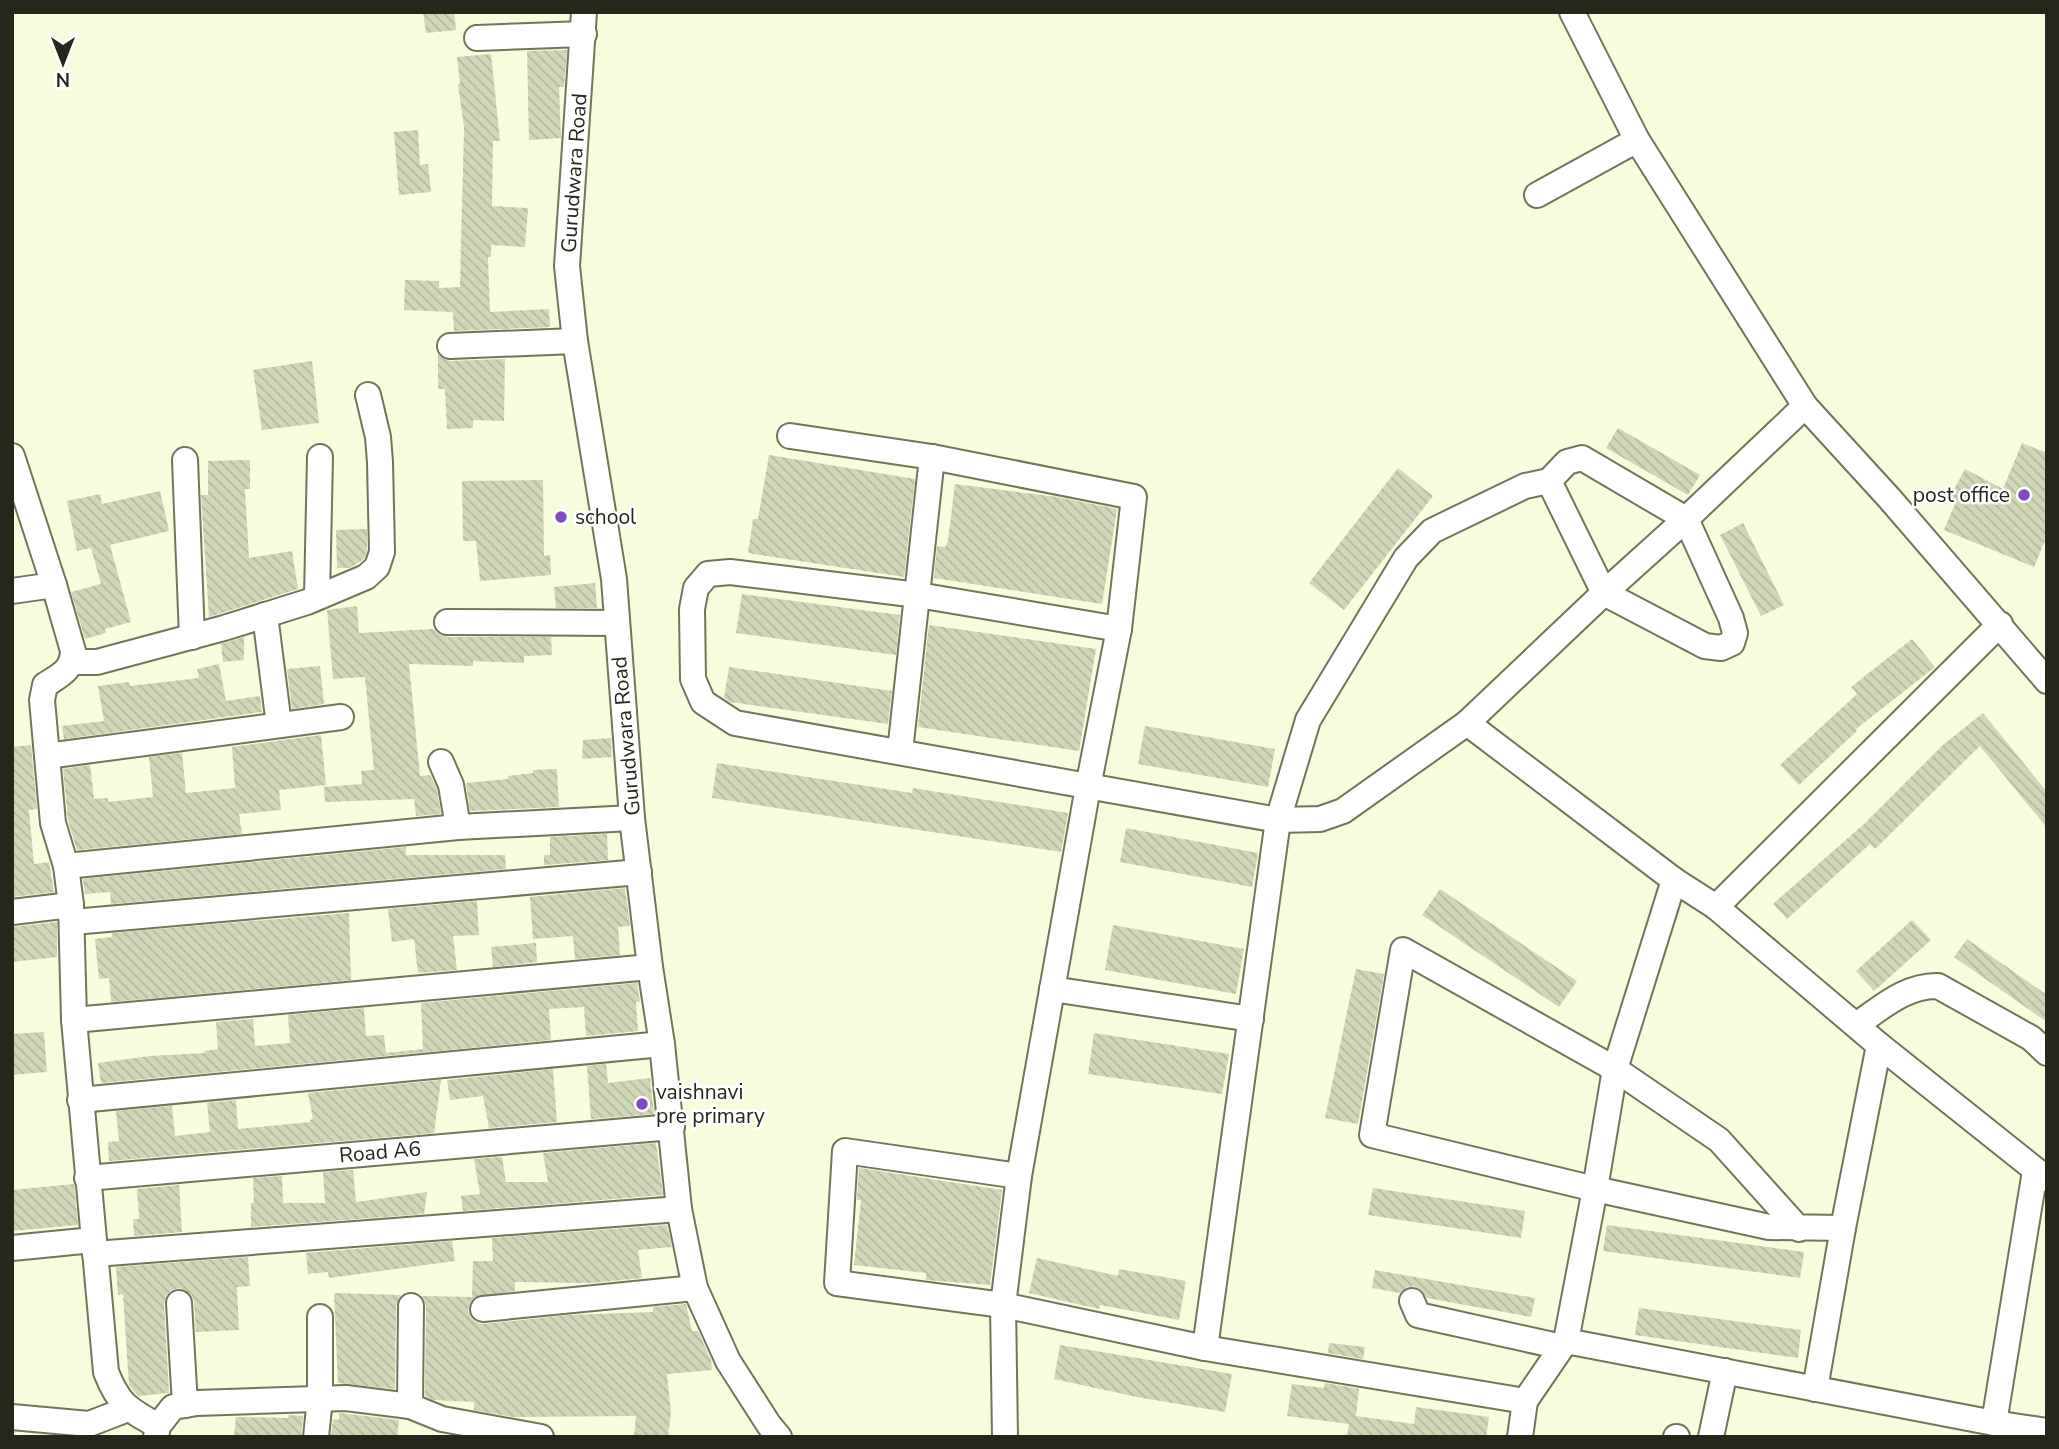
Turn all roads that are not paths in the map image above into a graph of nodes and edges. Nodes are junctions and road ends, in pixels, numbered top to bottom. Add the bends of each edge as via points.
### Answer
1 (1572, 12) edge
2 (584, 23) edge
3 (477, 38) dead end
4 (1637, 140) junction
5 (1537, 195) dead end
6 (575, 341) junction
7 (450, 346) dead end
8 (368, 395) dead end
9 (1805, 406) junction
10 (790, 436) dead end
11 (12, 457) edge
12 (320, 457) dead end
13 (932, 457) junction
14 (185, 460) dead end
15 (1549, 481) junction
16 (17, 488) edge
17 (1686, 519) junction
18 (54, 585) junction
19 (12, 591) edge
20 (1604, 593) junction
21 (918, 596) junction
22 (317, 597) junction
23 (265, 615) junction
24 (447, 622) dead end
25 (617, 624) junction
26 (2000, 624) junction
27 (1119, 629) junction
28 (191, 637) junction
29 (72, 662) junction
30 (2044, 669) edge
31 (341, 717) dead end
32 (1467, 723) junction
33 (279, 725) junction
34 (900, 752) junction
35 (47, 756) junction
36 (441, 762) dead end
37 (1088, 786) junction
38 (632, 818) junction
39 (1278, 820) junction
40 (458, 827) junction
41 (66, 866) junction
42 (639, 872) junction
43 (1674, 880) junction
44 (1716, 907) junction
45 (12, 912) edge
46 (72, 914) junction
47 (650, 967) junction
48 (1052, 989) junction
49 (1251, 1019) junction
50 (74, 1020) junction
51 (1856, 1025) junction
52 (662, 1044) junction
53 (1879, 1045) junction
54 (2047, 1053) edge
55 (1615, 1069) junction
56 (80, 1100) junction
57 (672, 1127) junction
58 (2041, 1175) edge
59 (1020, 1176) junction
60 (88, 1178) junction
61 (1595, 1189) junction
62 (679, 1209) junction
63 (1843, 1228) junction
64 (1799, 1229) junction
65 (94, 1247) junction
66 (12, 1248) edge
67 (695, 1288) junction
68 (1412, 1301) dead end
69 (180, 1303) dead end
70 (1003, 1305) junction
71 (411, 1306) dead end
72 (483, 1309) dead end
73 (320, 1317) dead end
74 (1564, 1344) junction
75 (1205, 1348) junction
76 (1725, 1371) junction
77 (1815, 1389) junction
78 (320, 1398) junction
79 (1525, 1401) junction
80 (185, 1405) junction
81 (410, 1406) junction
82 (128, 1409) junction
83 (12, 1417) edge
84 (1981, 1427) edge
85 (440, 1428) edge
86 (2047, 1430) edge
87 (157, 1432) edge
88 (529, 1435) edge
89 (316, 1437) edge
90 (779, 1437) edge
91 (1005, 1437) edge
92 (1520, 1437) edge
93 (1712, 1437) edge

1 - 4 street
2 - 3 street
2 - 6 street, Gurudwara Road via 567,266
4 - 5 street
4 - 9 street
6 - 7 street
6 - 25 street, Gurudwara Road via 614,579
8 - 22 street via 379,437 382,552 377,567 366,577
9 - 17 street
9 - 26 street
10 - 13 street
11 - 16 street
12 - 22 street
13 - 21 street
13 - 27 street via 1134,497
14 - 28 street
15 - 17 street via 1567,462 1582,458
15 - 20 street
15 - 39 street via 1525,486 1432,531 1406,558 1308,720
16 - 18 street
17 - 20 street
17 - 20 street via 1731,618 1732,643 1721,648 1705,646
18 - 19 street
18 - 29 street
20 - 32 street
21 - 27 street
21 - 34 street
21 - 34 street via 730,572 708,575 696,588 692,609 693,679 703,702 735,723
22 - 23 street
23 - 28 street
23 - 33 street
24 - 25 street
25 - 38 street, Gurudwara Road
26 - 30 street
26 - 44 street
27 - 37 street
28 - 29 street via 97,662
29 - 35 street via 68,671 45,685
31 - 33 street
32 - 39 street via 1343,811 1320,819
32 - 43 street
33 - 35 street
34 - 37 street
35 - 41 street via 53,823
36 - 40 street via 451,785
37 - 39 street
37 - 48 street
38 - 40 street
38 - 42 street, Gurudwara Road
39 - 49 street
40 - 41 street
41 - 46 street
42 - 46 street
42 - 47 street, Gurudwara Road
43 - 44 street
43 - 55 street
44 - 51 street
45 - 46 street
46 - 50 street
47 - 50 street
47 - 52 street, Gurudwara Road
48 - 49 street
48 - 59 street
49 - 75 street
50 - 56 street
51 - 53 street
51 - 54 street via 1911,989 1938,986 2031,1038
52 - 56 street
52 - 57 street, Gurudwara Road
53 - 58 street
53 - 63 street
55 - 61 street
55 - 61 street via 1403,950 1372,1135
55 - 64 street via 1719,1140
56 - 60 street
57 - 60 street, Road A6
57 - 62 street, Gurudwara Road
58 - 84 street
59 - 70 street
59 - 70 street via 845,1151 837,1283
60 - 65 street
61 - 64 street via 1769,1227
61 - 74 street
62 - 65 street
62 - 67 street, Gurudwara Road
63 - 64 street
63 - 77 street
65 - 66 street
65 - 82 street via 106,1372 114,1393
67 - 72 street
67 - 90 street, Gurudwara Road via 728,1361
68 - 74 street via 1418,1315
69 - 80 street
70 - 75 street
70 - 91 street
71 - 81 street
73 - 78 street
74 - 76 street
74 - 79 street
75 - 79 street
76 - 77 street
76 - 93 street
77 - 84 street
78 - 80 street
78 - 81 street
78 - 89 street
79 - 92 street
80 - 87 street via 173,1407
81 - 85 street
82 - 83 street via 89,1424
82 - 87 street
84 - 86 street
85 - 88 street

